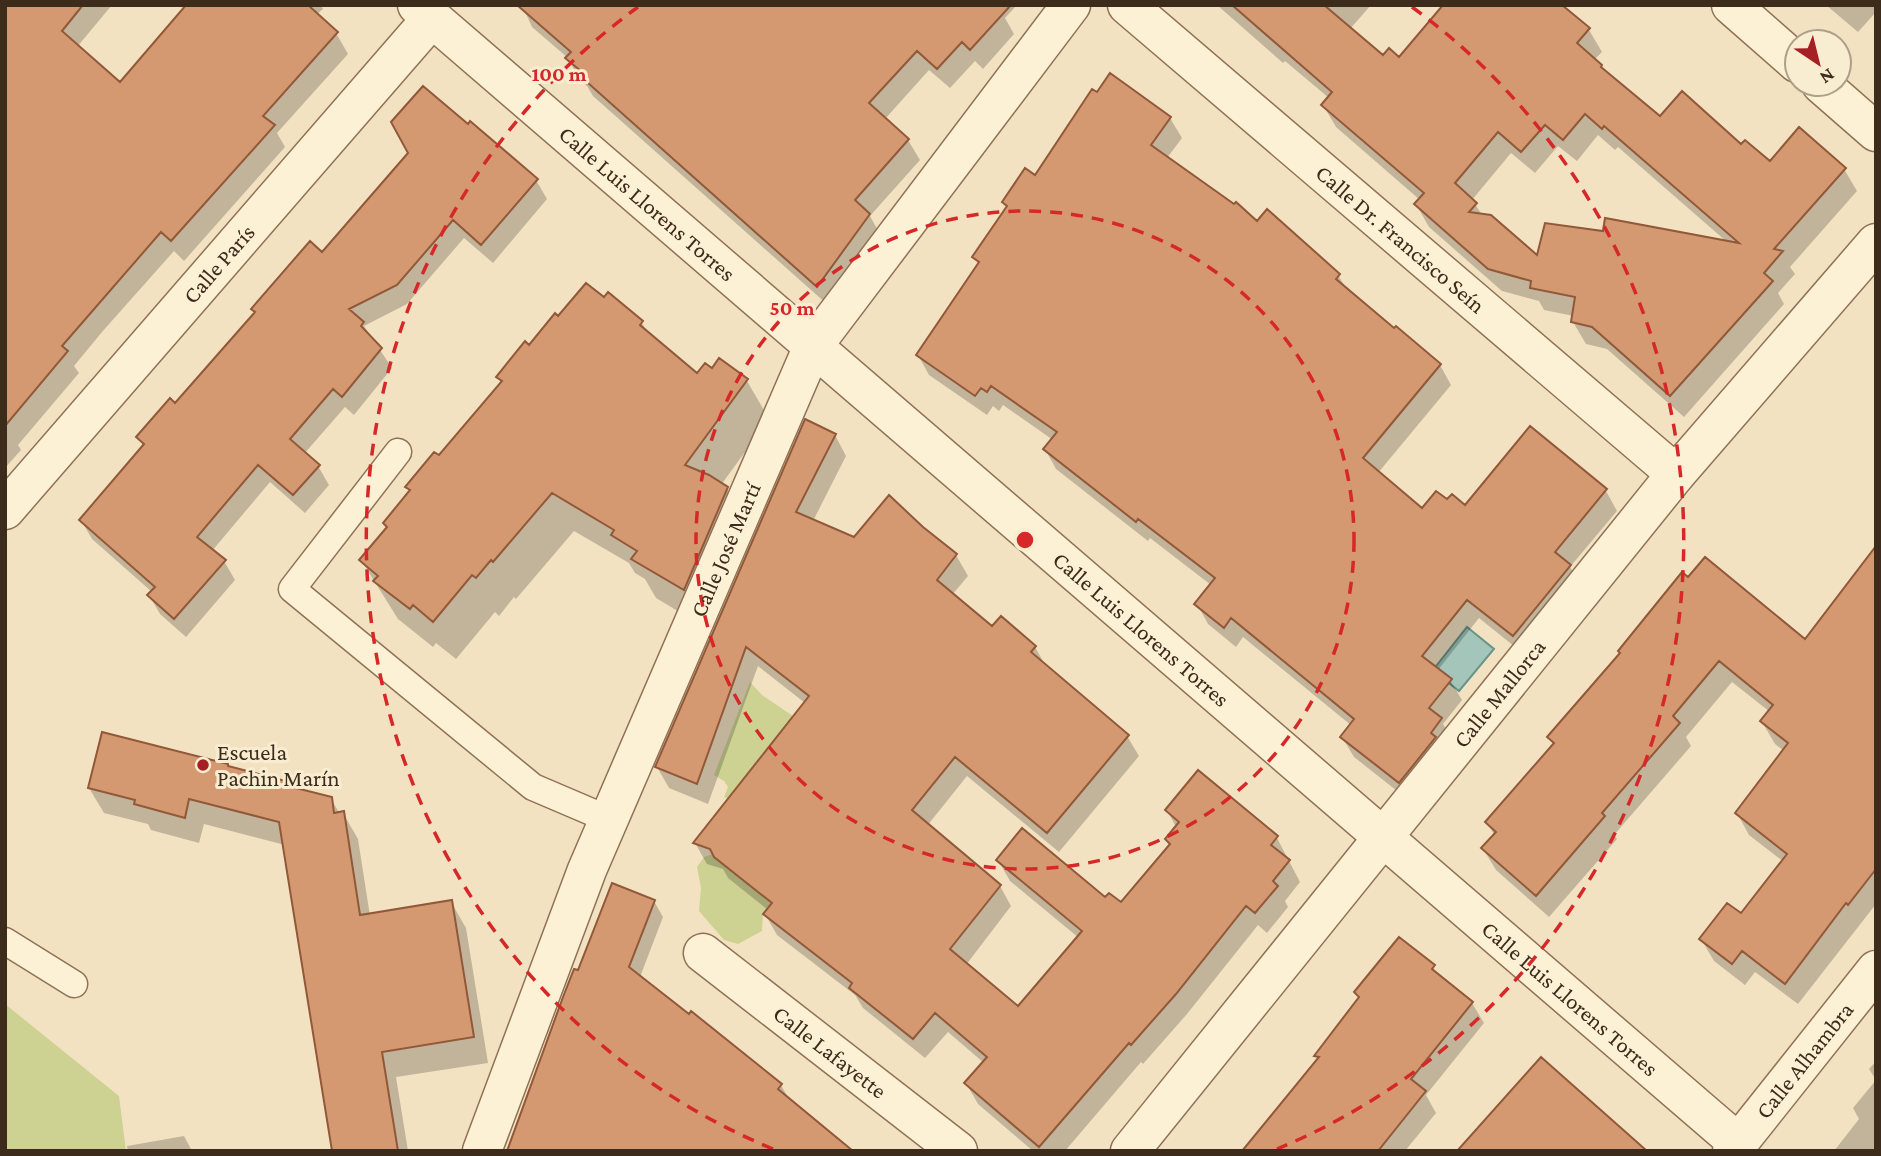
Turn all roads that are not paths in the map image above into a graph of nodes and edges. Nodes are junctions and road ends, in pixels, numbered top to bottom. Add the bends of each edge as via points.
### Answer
1 (1071, 5) edge
2 (1127, 5) edge
3 (1731, 5) edge
4 (424, 12) edge
5 (1783, 51) edge
6 (1837, 98) edge
7 (1876, 132) edge
8 (1876, 243) edge
9 (813, 346) junction
10 (398, 452) dead end
11 (1676, 474) junction
12 (5, 510) edge
13 (608, 819) junction
14 (1382, 837) junction
15 (5, 941) edge
16 (703, 953) dead end
17 (1876, 970) edge
18 (74, 984) dead end
19 (1735, 1147) edge
20 (482, 1151) edge
21 (958, 1151) edge
22 (1130, 1151) edge

1 - 9 street, Calle José Martí
2 - 11 street, Calle Dr. Francisco Seín
3 - 5 street
4 - 9 street, Calle Luis Llorens Torres
4 - 12 street, Calle París
6 - 7 street
8 - 11 street, Calle Mallorca
9 - 13 street, Calle José Martí
9 - 14 street, Calle Luis Llorens Torres
10 - 13 lane via 292,589 533,787
11 - 14 street, Calle Mallorca
13 - 20 street, Calle José Martí
14 - 19 street, Calle Luis Llorens Torres
14 - 22 street, Calle Mallorca
15 - 18 lane
16 - 21 street, Calle Lafayette
17 - 19 street, Calle Alhambra

